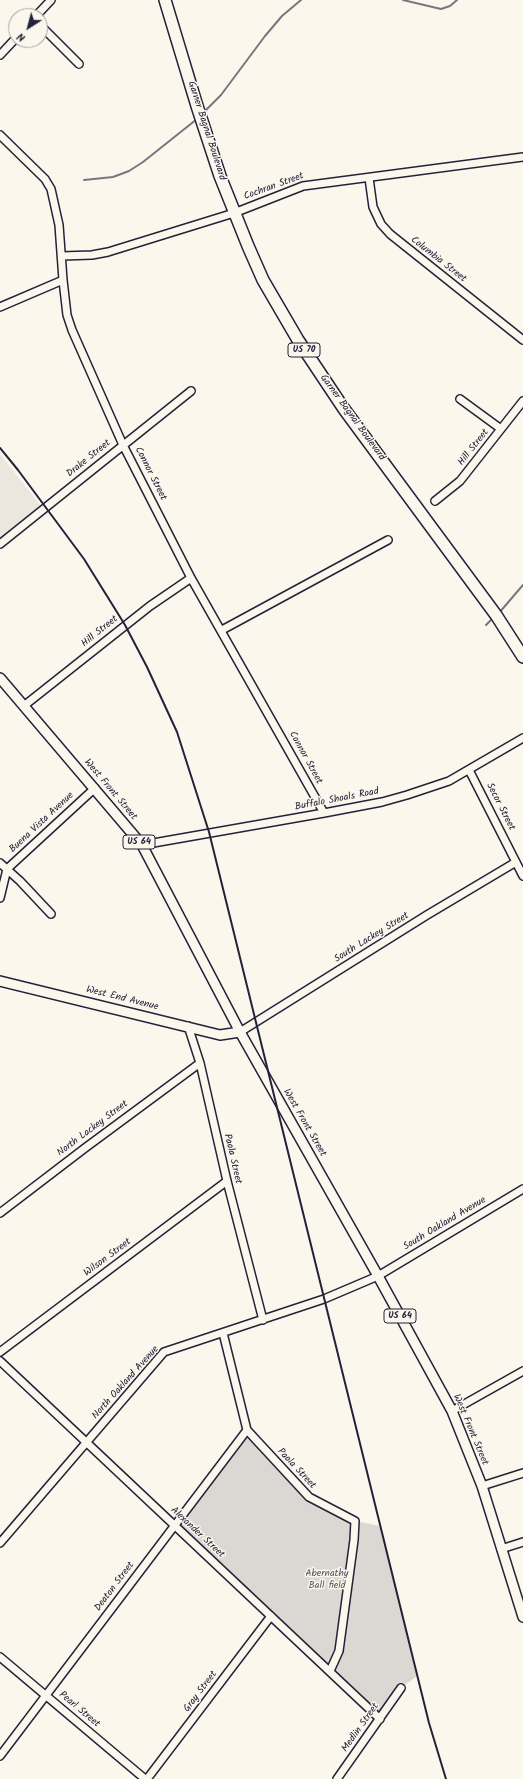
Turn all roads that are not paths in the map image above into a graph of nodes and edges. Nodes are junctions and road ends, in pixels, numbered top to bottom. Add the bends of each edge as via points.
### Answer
1 (51, 0) edge
2 (165, 0) edge
3 (44, 8) edge
4 (48, 33) edge
5 (8, 46) edge
6 (0, 55) edge
7 (79, 64) dead end
8 (0, 136) edge
9 (523, 158) edge
10 (369, 178) junction
11 (234, 213) junction
12 (62, 256) junction
13 (63, 280) junction
14 (0, 306) edge
15 (523, 340) edge
16 (191, 391) dead end
17 (460, 399) dead end
18 (523, 401) edge
19 (501, 429) junction
20 (123, 444) junction
21 (435, 501) dead end
22 (388, 540) dead end
23 (0, 544) edge
24 (191, 578) junction
25 (222, 630) junction
26 (523, 657) edge
27 (0, 678) edge
28 (25, 705) junction
29 (523, 738) edge
30 (470, 770) junction
31 (95, 788) junction
32 (324, 813) junction
33 (142, 845) junction
34 (516, 862) junction
35 (0, 863) edge
36 (8, 869) junction
37 (523, 876) edge
38 (0, 898) edge
39 (51, 914) dead end
40 (0, 981) edge
41 (188, 1026) junction
42 (240, 1032) junction
43 (200, 1063) junction
44 (227, 1181) junction
45 (523, 1189) edge
46 (0, 1213) edge
47 (378, 1276) junction
48 (262, 1320) junction
49 (222, 1333) junction
50 (0, 1352) edge
51 (0, 1361) edge
52 (523, 1371) edge
53 (452, 1410) junction
54 (247, 1430) junction
55 (86, 1442) junction
56 (523, 1474) edge
57 (482, 1486) junction
58 (174, 1525) junction
59 (523, 1542) edge
60 (0, 1543) edge
61 (501, 1549) junction
62 (271, 1616) junction
63 (523, 1616) edge
64 (0, 1657) edge
65 (330, 1671) junction
66 (401, 1688) dead end
67 (46, 1695) junction
68 (380, 1719) junction
69 (0, 1756) edge
70 (146, 1779) edge
71 (337, 1779) edge

1 - 3 street
2 - 11 highway, Garner Bagnal Boulevard / US 70 via 198,111
4 - 7 street
5 - 6 street
8 - 12 street, Connor Street via 45,179 51,189 60,225
9 - 10 street, Cochran Street
10 - 11 street, Cochran Street via 303,186
10 - 15 street, Columbia Street via 373,207 381,224 390,234
11 - 12 street, Cochran Street via 108,252
11 - 26 highway, Garner Bagnal Boulevard / US 70 via 263,280 298,340 344,409 498,618
12 - 13 street, Connor Street
13 - 14 street
13 - 20 street, Connor Street via 67,315 72,330
16 - 20 street, Drake Street
17 - 19 street
18 - 19 street, Hill Street
19 - 21 street, Hill Street via 460,481
20 - 23 street, Drake Street
20 - 24 street, Connor Street
22 - 25 street
24 - 25 street, Connor Street
24 - 28 street, Hill Street via 150,606
25 - 32 street, Connor Street
27 - 28 main road, West Front Street / US 64
28 - 31 main road, West Front Street / US 64
29 - 30 street, Buffalo Shoals Road
30 - 32 street, Buffalo Shoals Road via 431,788
30 - 34 street, Secor Street
31 - 33 main road, West Front Street / US 64
31 - 36 street, Buena Vista Avenue
32 - 33 street, Buffalo Shoals Road
33 - 42 main road, West Front Street / US 64
34 - 37 street, Secor Street
34 - 42 street, South Lackey Street
35 - 36 street
36 - 38 street
36 - 39 street
40 - 41 main road, West End Avenue
41 - 42 main road, West End Avenue via 220,1034
41 - 43 street, Paola Street
42 - 47 main road, West Front Street / US 64
43 - 44 street, Paola Street
43 - 46 street, North Lackey Street
44 - 48 street, Paola Street
44 - 50 street, Wilson Street
45 - 47 street, South Oakland Avenue
47 - 48 street, North Oakland Avenue via 324,1299
47 - 53 main road, West Front Street / US 64
48 - 49 street, North Oakland Avenue
49 - 54 street, Paola Street
49 - 55 street, North Oakland Avenue via 164,1352
51 - 55 street, Alexander Street
52 - 53 street
53 - 57 main road, West Front Street / US 64
54 - 58 street, Deaton Street
54 - 65 street, Paola Street via 309,1497 355,1521 339,1651
55 - 58 street, Alexander Street
55 - 60 street, North Oakland Avenue
56 - 57 street
57 - 61 main road, West Front Street / US 64
58 - 62 street, Alexander Street
58 - 67 street, Deaton Street
59 - 61 street
61 - 63 main road, West Front Street / US 64
62 - 65 street, Alexander Street
62 - 70 street, Gray Street
64 - 67 street, Pearl Street
65 - 68 street, Alexander Street
66 - 68 street, Medlin Street
67 - 69 street, Deaton Street
67 - 70 street, Pearl Street
68 - 71 street, Medlin Street

